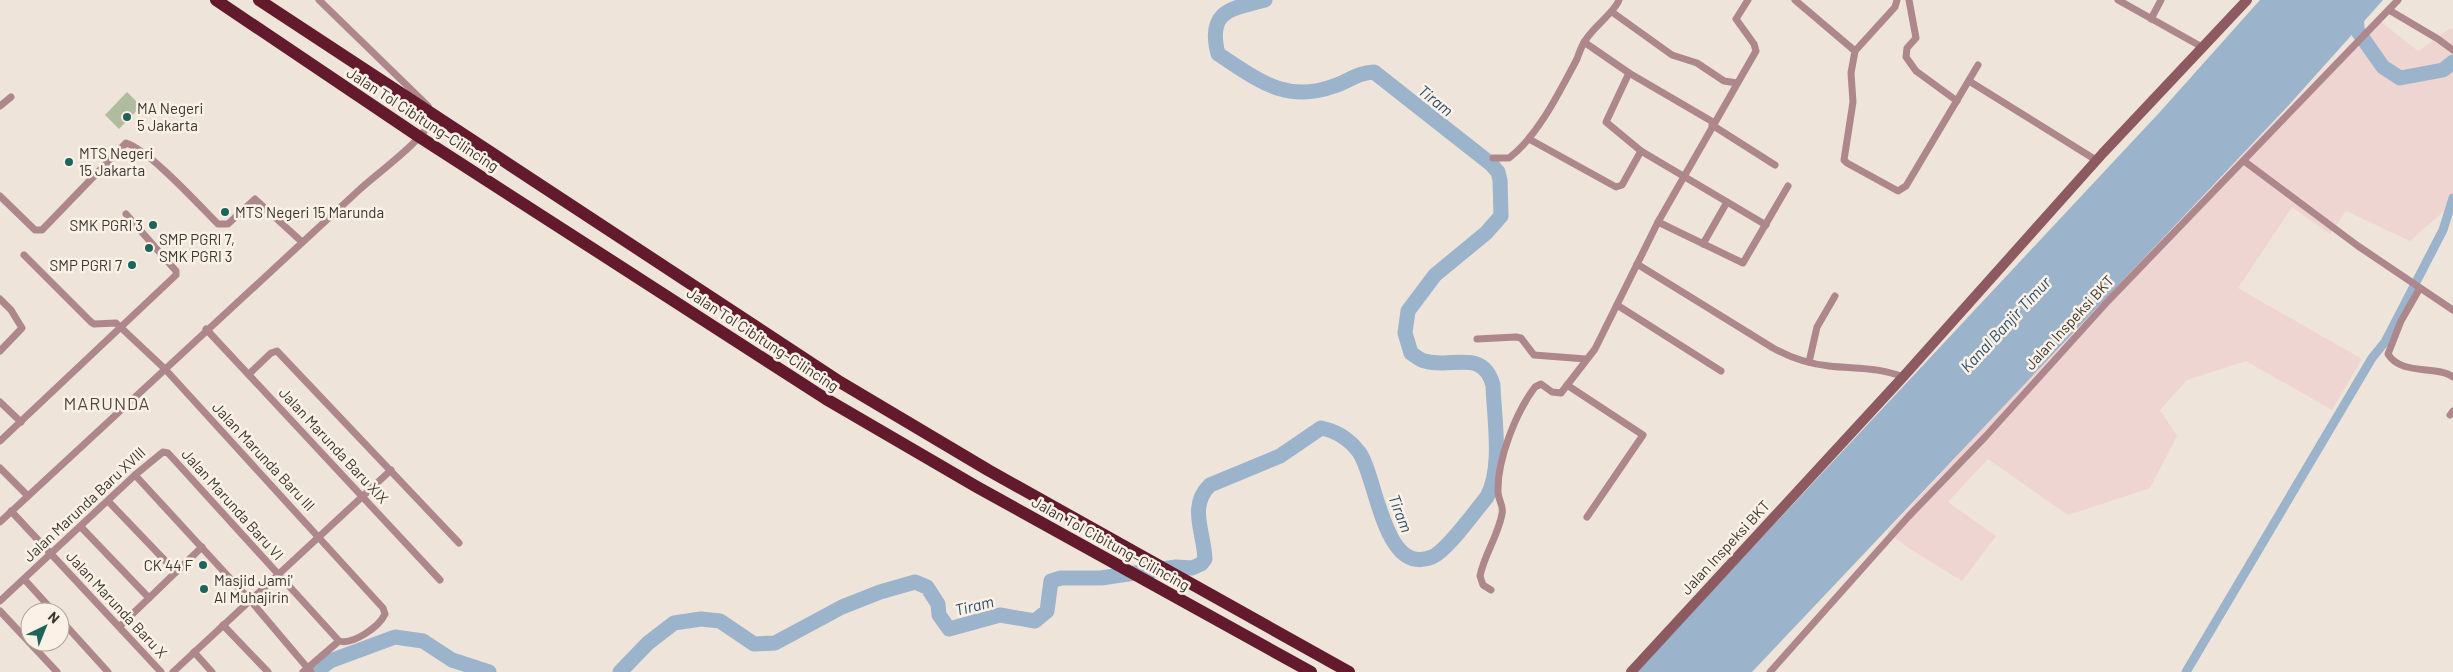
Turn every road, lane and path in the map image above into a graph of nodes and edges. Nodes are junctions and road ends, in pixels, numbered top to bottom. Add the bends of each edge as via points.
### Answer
1 (216, 0) edge
2 (259, 0) edge
3 (320, 0) edge
4 (1619, 0) edge
5 (1748, 0) edge
6 (1795, 0) edge
7 (1898, 0) edge
8 (1909, 0) edge
9 (2118, 0) edge
10 (2160, 0) edge
11 (2247, 0) edge
12 (2398, 0) edge
13 (2237, 4) edge
14 (2389, 10) junction
15 (1612, 12) junction
16 (2151, 19) junction
17 (1584, 42) junction
18 (2202, 47) junction
19 (1855, 50) junction
20 (2453, 50) edge
21 (1978, 65) dead end
22 (1629, 73) junction
23 (1969, 81) junction
24 (1737, 83) junction
25 (11, 97) dead end
26 (1957, 101) junction
27 (0, 106) edge
28 (1713, 124) junction
29 (1529, 139) junction
30 (1642, 151) junction
31 (1493, 158) dead end
32 (2096, 160) junction
33 (2244, 161) junction
34 (1775, 165) dead end
35 (1684, 176) junction
36 (1788, 186) dead end
37 (0, 196) edge
38 (1727, 202) junction
39 (126, 214) dead end
40 (1658, 222) junction
41 (1766, 225) junction
42 (302, 242) junction
43 (1703, 244) junction
44 (24, 255) dead end
45 (1637, 264) junction
46 (2418, 287) junction
47 (1835, 296) dead end
48 (0, 299) edge
49 (1617, 305) junction
50 (2453, 310) edge
51 (121, 328) junction
52 (206, 329) junction
53 (1477, 339) dead end
54 (0, 351) edge
55 (1586, 359) junction
56 (1809, 362) junction
57 (165, 369) junction
58 (1721, 371) dead end
59 (249, 374) junction
60 (2451, 374) edge
61 (1903, 377) junction
62 (1567, 385) junction
63 (0, 402) edge
64 (21, 422) junction
65 (0, 441) edge
66 (168, 453) joint
67 (0, 468) edge
68 (391, 470) junction
69 (135, 475) junction
70 (28, 496) junction
71 (362, 496) junction
72 (108, 501) junction
73 (11, 512) junction
74 (1587, 517) dead end
75 (0, 522) edge
76 (80, 527) junction
77 (319, 536) junction
78 (458, 543) dead end
79 (202, 547) junction
80 (51, 553) junction
81 (176, 572) junction
82 (278, 574) junction
83 (24, 579) junction
84 (440, 580) dead end
85 (1491, 590) dead end
86 (149, 598) junction
87 (250, 600) junction
88 (0, 601) edge
89 (45, 602) edge
90 (0, 611) edge
91 (223, 625) junction
92 (120, 626) junction
93 (70, 630) edge
94 (339, 640) junction
95 (194, 652) junction
96 (307, 670) edge
97 (56, 672) edge
98 (108, 672) edge
99 (160, 672) edge
100 (172, 672) edge
101 (212, 672) edge
102 (268, 672) edge
103 (1311, 672) edge
104 (1349, 672) edge
105 (1630, 672) edge
106 (1770, 672) edge

1 - 103 highway, Jalan Tol Cibitung–Cilincing, bridge via 418,136 826,399 976,487
2 - 104 highway, Jalan Tol Cibitung–Cilincing, bridge via 840,382 988,470
3 - 42 street via 434,115 420,138
4 - 15 street
5 - 24 street via 1736,19 1756,51
6 - 19 street
7 - 19 street via 1895,8
8 - 26 street via 1916,38 1907,48 1906,57 1916,71
9 - 16 street
10 - 16 street
11 - 13 street, Jalan Inspeksi BKT
12 - 14 street, Jalan Inspeksi BKT
13 - 18 street, Jalan Inspeksi BKT
14 - 20 street
14 - 33 street, Jalan Inspeksi BKT
15 - 17 street via 1600,20
15 - 24 street via 1672,55 1697,63 1724,81
16 - 18 street
17 - 22 street
17 - 29 street
18 - 32 street, Jalan Inspeksi BKT
19 - 26 street via 1851,73 1853,102 1844,160 1898,191 1915,174
21 - 23 street
22 - 28 street
22 - 30 street via 1606,122
23 - 26 street
23 - 32 street
24 - 28 street
25 - 27 street
28 - 34 street
28 - 35 street
29 - 30 street via 1616,187 1622,185
29 - 31 street via 1509,158
30 - 35 street
32 - 61 street, Jalan Inspeksi BKT
33 - 46 street
33 - 106 street, Jalan Inspeksi BKT via 2108,301
35 - 38 street
35 - 40 street
36 - 41 street
37 - 42 street via 35,230 42,230 126,143 156,165 218,224 228,224 255,199
38 - 41 street
38 - 43 street
39 - 51 street via 176,273
40 - 43 street
40 - 45 street
41 - 43 street via 1743,263
42 - 52 street
44 - 51 street via 91,322 112,322
45 - 49 street
45 - 56 street via 1773,348 1794,359
46 - 50 street
46 - 60 street via 2388,354 2416,370
47 - 56 street via 1817,327
48 - 54 street via 22,328
49 - 55 street via 1595,349
49 - 58 street
51 - 57 street, Jalan Marunda Baru III
51 - 64 street
52 - 57 street
52 - 59 street, Jalan Marunda Baru XIX
53 - 55 street via 1516,337 1521,338 1534,355
55 - 62 street
56 - 61 street via 1887,370
57 - 70 street
57 - 77 street, Jalan Marunda Baru III
59 - 68 street via 277,351
59 - 71 street, Jalan Marunda Baru XIX
61 - 105 street, Jalan Inspeksi BKT
62 - 74 street via 1643,435
62 - 85 street via 1558,394 1541,384 1536,387 1502,457 1498,493 1502,514 1480,576 1483,586
63 - 64 street
64 - 65 street
66 - 69 street, Jalan Marunda Baru XVIII via 160,452
66 - 82 street, Jalan Marunda Baru VI
67 - 70 street
68 - 71 street
68 - 78 street
69 - 72 street, Jalan Marunda Baru XVIII
69 - 79 street
70 - 73 street
71 - 77 street
71 - 84 street, Jalan Marunda Baru XIX
72 - 76 street, Jalan Marunda Baru XVIII
72 - 81 street
73 - 75 street
73 - 80 street, Jalan Marunda Baru X
76 - 80 street, Jalan Marunda Baru XVIII
76 - 86 street
77 - 82 street
77 - 94 street, Jalan Marunda Baru III via 385,614 382,620 349,642
79 - 81 street
79 - 87 street
80 - 83 street, Jalan Marunda Baru XVIII
80 - 92 street, Jalan Marunda Baru X
81 - 86 street
82 - 87 street
82 - 94 street, Jalan Marunda Baru VI
83 - 88 street, Jalan Marunda Baru XVIII
83 - 89 street
86 - 92 street
87 - 91 street
87 - 96 street
90 - 97 street
91 - 95 street
91 - 102 street
92 - 99 street, Jalan Marunda Baru X
93 - 98 street
94 - 96 street
95 - 100 street
95 - 101 street

